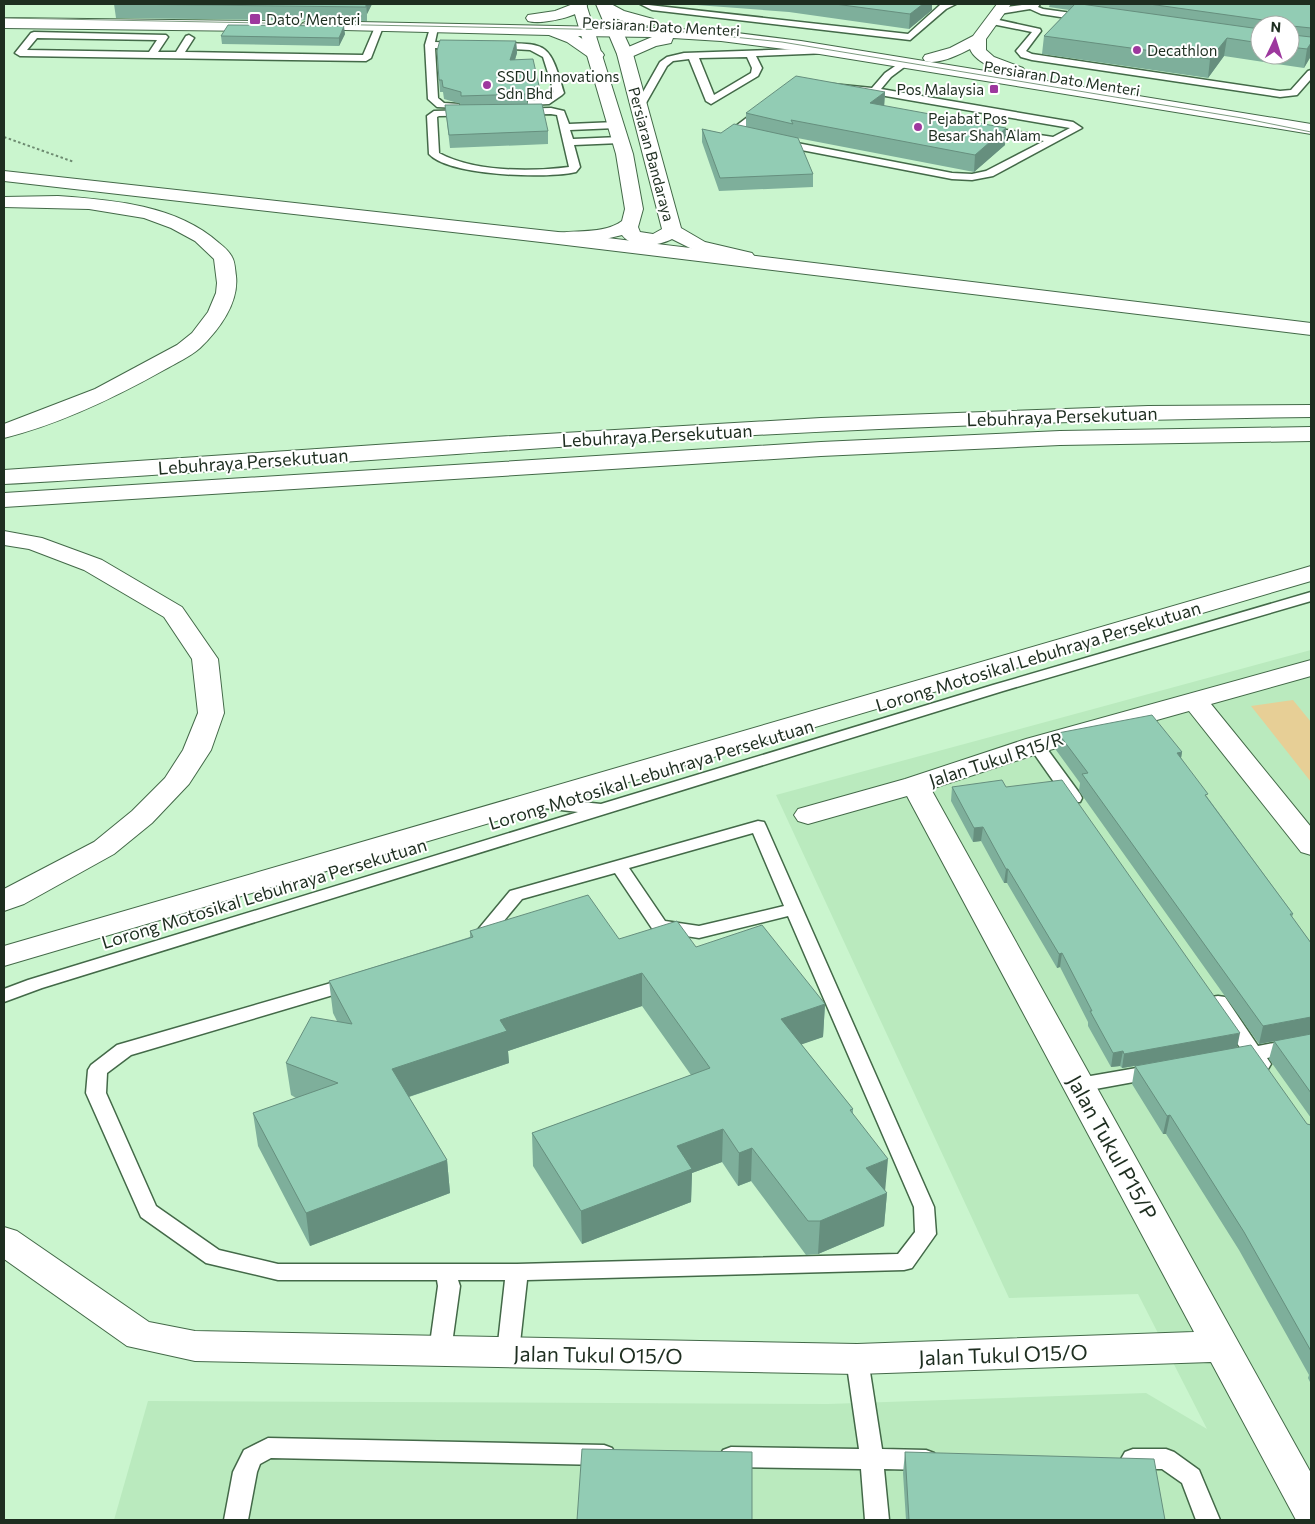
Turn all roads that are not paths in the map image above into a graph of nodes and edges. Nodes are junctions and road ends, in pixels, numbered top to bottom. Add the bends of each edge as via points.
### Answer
1 (644, 4) edge
2 (580, 5) edge
3 (603, 5) edge
4 (927, 5) edge
5 (1035, 5) edge
6 (948, 6) edge
7 (997, 10) edge
8 (4, 15) edge
9 (272, 16) edge
10 (484, 20) junction
11 (1098, 20) edge
12 (4, 23) edge
13 (293, 23) junction
14 (655, 24) junction
15 (586, 26) junction
16 (379, 27) junction
17 (612, 27) junction
18 (434, 28) junction
19 (542, 30) junction
20 (710, 35) junction
21 (189, 38) dead end
22 (978, 39) junction
23 (430, 45) junction
24 (832, 51) junction
25 (750, 53) junction
26 (625, 54) junction
27 (152, 55) junction
28 (179, 55) junction
29 (596, 55) junction
30 (693, 56) junction
31 (932, 58) junction
32 (904, 63) junction
33 (1017, 71) junction
34 (1311, 74) edge
35 (874, 91) junction
36 (886, 102) dead end
37 (1248, 107) junction
38 (639, 108) junction
39 (1292, 110) dead end
40 (1311, 116) edge
41 (976, 126) edge
42 (565, 127) junction
43 (1311, 129) edge
44 (618, 132) junction
45 (1054, 140) junction
46 (569, 142) junction
47 (4, 176) edge
48 (4, 202) edge
49 (628, 226) junction
50 (672, 230) junction
51 (558, 238) junction
52 (805, 268) junction
53 (1267, 324) junction
54 (1311, 324) edge
55 (1311, 329) edge
56 (1311, 411) edge
57 (4, 431) edge
58 (1311, 434) edge
59 (4, 477) edge
60 (47, 497) junction
61 (4, 500) edge
62 (4, 508) edge
63 (4, 538) edge
64 (1311, 574) edge
65 (1311, 596) edge
66 (1311, 669) edge
67 (1194, 700) junction
68 (1036, 745) junction
69 (915, 785) junction
70 (532, 802) junction
71 (605, 809) junction
72 (1082, 810) edge
73 (808, 815) dead end
74 (1311, 846) edge
75 (619, 866) junction
76 (4, 901) edge
77 (794, 909) junction
78 (4, 956) edge
79 (1208, 989) edge
80 (4, 996) edge
81 (1311, 1043) edge
82 (1254, 1054) junction
83 (1225, 1059) edge
84 (1176, 1068) edge
85 (1272, 1078) edge
86 (1079, 1085) junction
87 (4, 1241) edge
88 (518, 1272) junction
89 (446, 1273) junction
90 (1222, 1346) junction
91 (440, 1351) junction
92 (508, 1352) junction
93 (857, 1359) junction
94 (624, 1455) edge
95 (714, 1457) edge
96 (1108, 1459) edge
97 (872, 1460) junction
98 (950, 1460) edge
99 (1310, 1506) edge
100 (236, 1520) edge
101 (877, 1520) edge
102 (1208, 1520) edge

1 - 6 lane via 910,37
2 - 10 main road via 550,17
2 - 15 main road, Persiaran Bandaraya
3 - 14 main road via 619,15
3 - 17 main road, Persiaran Bandaraya
4 - 6 lane
5 - 7 lane
5 - 11 lane via 1034,8 1041,11
7 - 22 main road
7 - 34 lane via 1036,31 1021,51 1032,57 1280,94 1294,93
8 - 9 main road via 63,12
10 - 13 main road, Persiaran Dato Menteri
10 - 15 main road, Persiaran Dato Menteri
12 - 13 main road
13 - 16 main road, Persiaran Dato Menteri
14 - 17 main road, Persiaran Dato Menteri
14 - 31 main road, Persiaran Dato Menteri via 772,32
15 - 17 main road, Persiaran Dato Menteri
15 - 19 main road, Persiaran Dato Menteri
15 - 29 main road, Persiaran Bandaraya
16 - 18 main road, Persiaran Dato Menteri
16 - 28 lane via 366,58
17 - 20 main road, Persiaran Dato Menteri
17 - 26 main road, Persiaran Bandaraya
18 - 19 main road, Persiaran Dato Menteri
18 - 23 lane
19 - 29 main road via 572,39
20 - 24 main road, Persiaran Dato Menteri
20 - 26 main road via 652,42
21 - 28 lane
22 - 31 main road
22 - 33 main road via 978,51 988,60
23 - 23 lane via 537,49 547,55 559,93 546,102 444,106 432,99
24 - 25 lane
24 - 32 main road, Persiaran Dato Menteri
25 - 30 lane
25 - 30 lane via 757,68 755,74 711,101
26 - 38 main road, Persiaran Bandaraya
27 - 27 lane via 30,53 20,53 34,35 162,37
27 - 28 lane
29 - 44 main road, Persiaran Bandaraya
30 - 38 lane via 670,59 664,64
31 - 33 main road, Persiaran Dato Menteri
32 - 35 lane
32 - 43 main road, Persiaran Dato Menteri
33 - 37 main road, Persiaran Dato Menteri
35 - 36 lane
35 - 45 lane via 1077,126
35 - 45 lane via 813,84 794,86 738,129 742,135 961,177 989,174
37 - 39 main road
37 - 40 main road, Persiaran Dato Menteri
38 - 50 main road, Persiaran Bandaraya
41 - 45 lane
42 - 44 lane
42 - 46 lane
42 - 46 lane via 561,114 551,111 437,113 432,116 434,154 477,168 528,174 559,172 575,167
44 - 46 lane
44 - 49 main road, Persiaran Bandaraya via 631,180 635,215
47 - 51 main road
48 - 57 main road via 94,203 148,214 189,228 223,256 228,281 222,307 191,345 118,388 66,411
49 - 50 main road via 632,235 645,239 661,238
49 - 51 main road via 605,233
50 - 52 main road, Persiaran Bandaraya via 687,242 708,250
51 - 52 main road
52 - 53 main road
53 - 54 lane
53 - 55 main road
56 - 59 main road, Lebuhraya Persekutuan via 1081,414 875,422
58 - 60 main road, Lebuhraya Persekutuan via 1060,438 821,449
60 - 61 main road, Lebuhraya Persekutuan
60 - 62 main road
63 - 76 main road via 34,543 93,565 173,612 204,659 211,714 197,750 175,784 142,817 104,848
64 - 70 main road
65 - 71 lane, Lorong Motosikal Lebuhraya Persekutuan
66 - 67 main road, Jalan Tukul R15/R
67 - 68 main road, Jalan Tukul R15/R
67 - 74 main road
68 - 69 main road, Jalan Tukul R15/R
68 - 72 lane
69 - 73 main road, Jalan Tukul R15/R
69 - 86 main road, Jalan Tukul P15/P
70 - 71 lane
70 - 78 main road
71 - 80 lane, Lorong Motosikal Lebuhraya Persekutuan
75 - 77 lane via 659,926 699,932
75 - 77 lane via 758,826
75 - 89 lane via 516,895 472,948 124,1050 98,1070 96,1093 148,1211 213,1257 278,1272
77 - 88 lane via 924,1207 926,1234 904,1262
79 - 82 lane
81 - 82 lane
82 - 83 lane
82 - 85 lane
84 - 86 lane
86 - 90 main road, Jalan Tukul P15/P
87 - 91 main road, Jalan Tukul O15/O via 140,1334 196,1346
88 - 89 lane
88 - 92 lane
89 - 91 lane via 449,1286
90 - 93 main road, Jalan Tukul O15/O
90 - 99 main road, Jalan Tukul P15/P
91 - 92 main road, Jalan Tukul O15/O
92 - 93 main road, Jalan Tukul O15/O
93 - 97 lane
94 - 100 lane via 268,1448 252,1457 245,1472
95 - 97 lane
96 - 102 lane via 1166,1459 1191,1477
97 - 98 lane
97 - 101 lane

